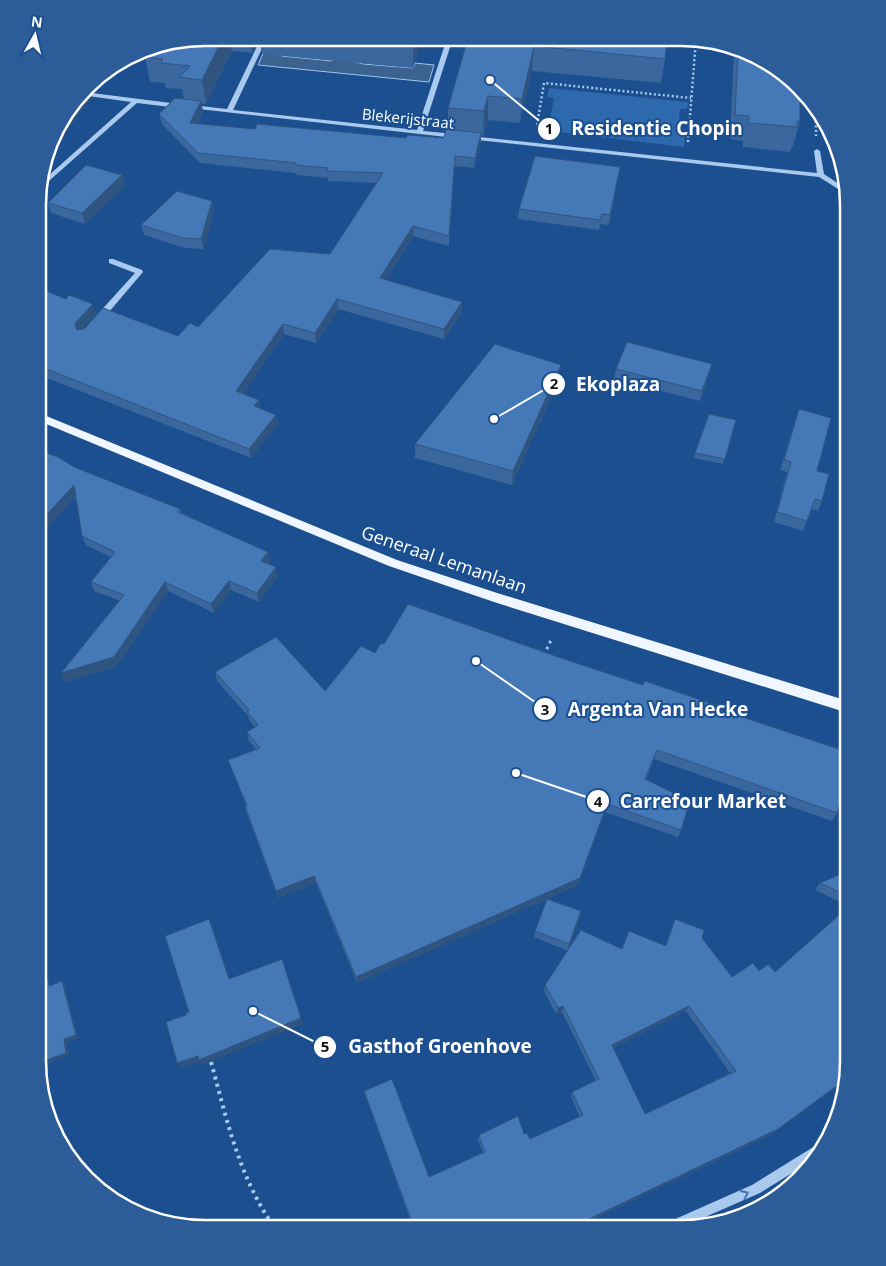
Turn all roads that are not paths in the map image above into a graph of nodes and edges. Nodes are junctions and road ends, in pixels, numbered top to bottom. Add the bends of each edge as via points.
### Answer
1 (447, 46) edge
2 (260, 47) edge
3 (91, 95) edge
4 (135, 101) junction
5 (229, 111) junction
6 (419, 132) junction
7 (817, 151) dead end
8 (821, 175) junction
9 (49, 178) edge
10 (838, 187) edge
11 (111, 261) dead end
12 (95, 321) edge
13 (46, 420) edge
14 (839, 704) edge
15 (807, 1157) edge
16 (687, 1219) edge

1 - 6 street
2 - 5 street
3 - 4 street, Blekerijstraat
4 - 5 street, Blekerijstraat
4 - 9 street
5 - 6 street, Blekerijstraat
6 - 8 street, Blekerijstraat
7 - 8 street
8 - 10 street
11 - 12 street via 140,272
13 - 14 main road, Generaal Lemanlaan via 392,563
16 -> 15 street via 756,1189

